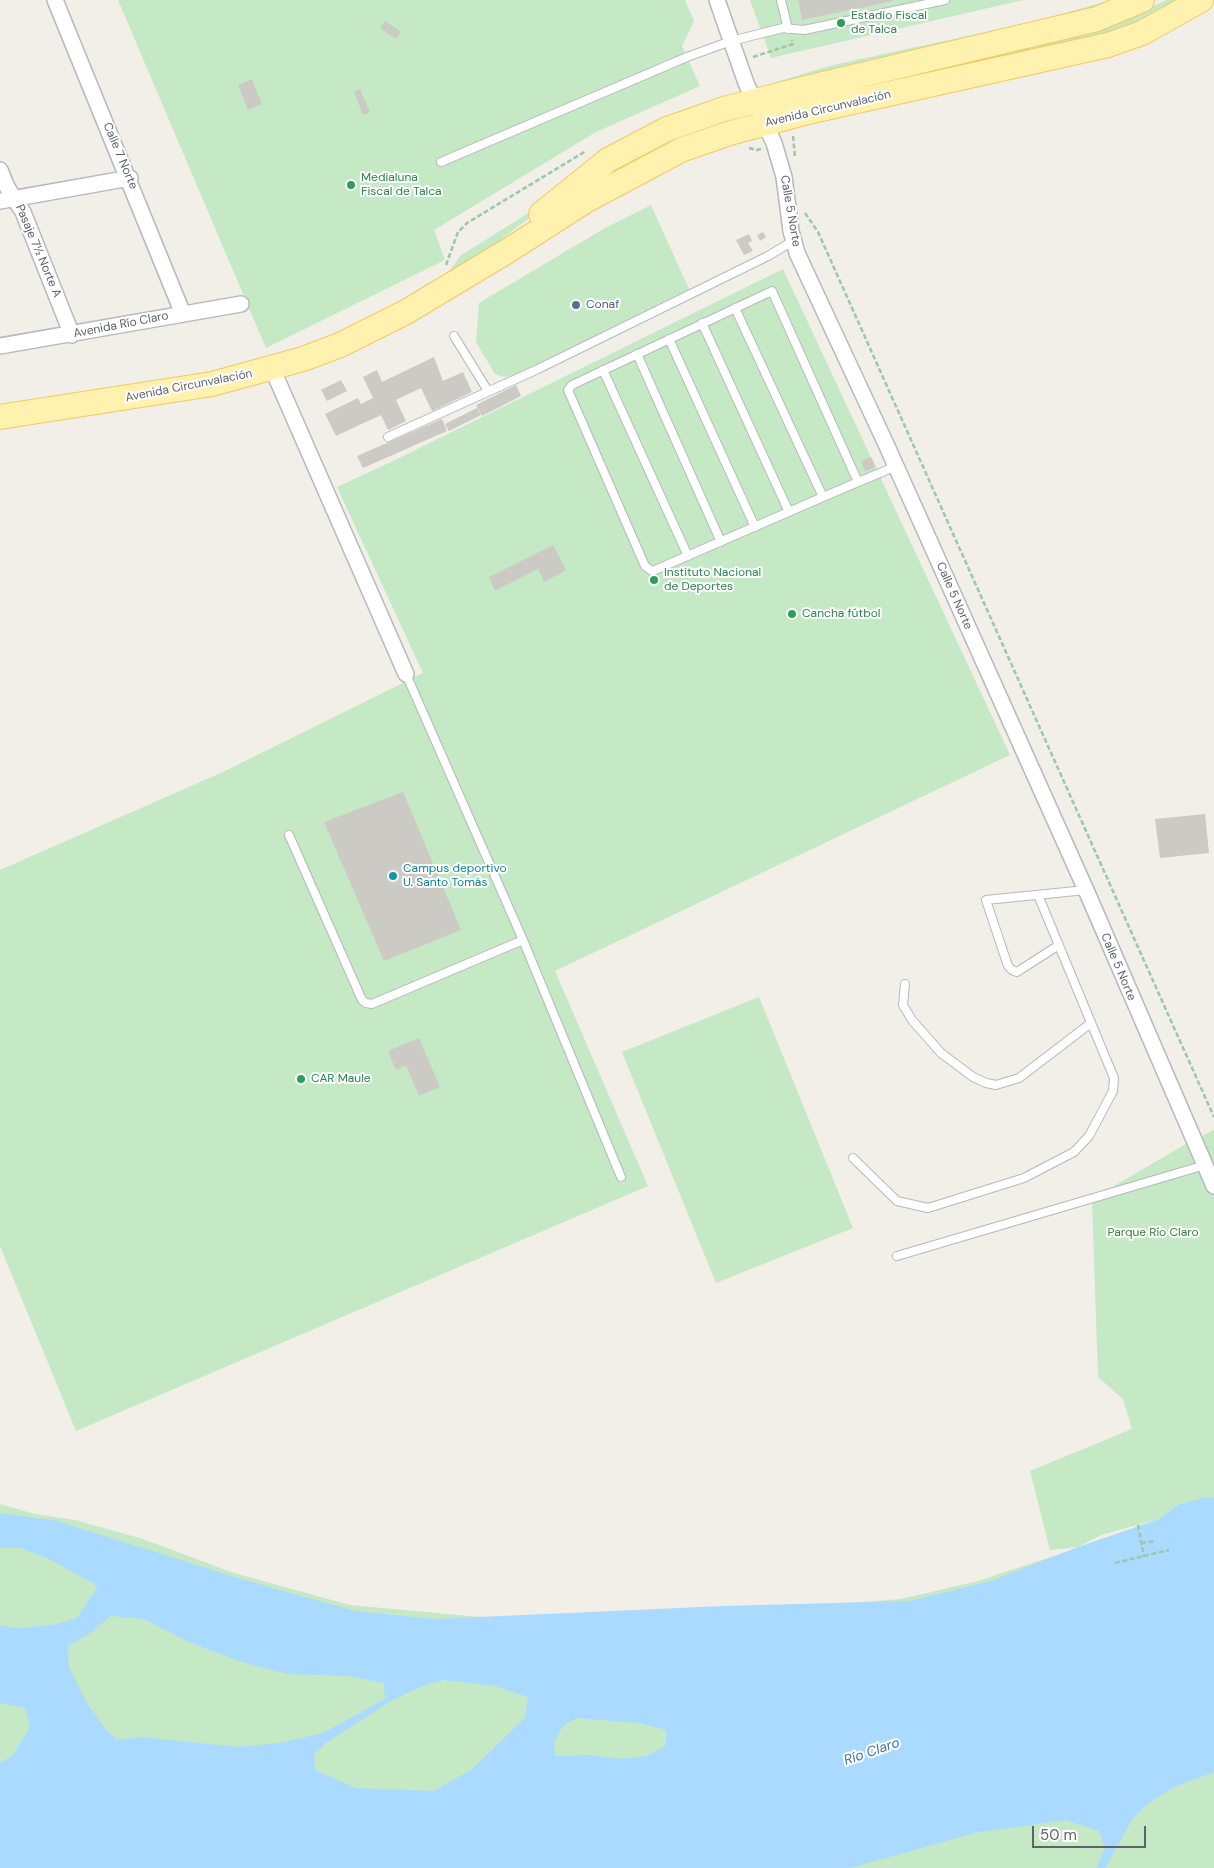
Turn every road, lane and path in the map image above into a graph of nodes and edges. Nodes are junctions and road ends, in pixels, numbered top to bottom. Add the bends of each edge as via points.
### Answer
1 (55, 0) edge
2 (717, 0) edge
3 (781, 0) edge
4 (945, 0) edge
5 (1142, 0) edge
6 (1202, 0) edge
7 (788, 29) junction
8 (731, 41) junction
9 (751, 58) dead end
10 (755, 101) junction
11 (766, 123) junction
12 (793, 136) dead end
13 (440, 162) dead end
14 (795, 162) dead end
15 (0, 170) edge
16 (130, 178) junction
17 (7, 200) edge
18 (804, 211) dead end
19 (458, 232) dead end
20 (793, 241) junction
21 (444, 269) dead end
22 (475, 270) junction
23 (241, 304) dead end
24 (735, 308) junction
25 (183, 314) junction
26 (702, 323) junction
27 (72, 335) junction
28 (454, 336) dead end
29 (669, 339) junction
30 (0, 346) edge
31 (636, 354) junction
32 (272, 368) junction
33 (602, 370) junction
34 (488, 391) junction
35 (0, 417) edge
36 (388, 437) dead end
37 (896, 466) junction
38 (858, 482) junction
39 (823, 497) junction
40 (789, 512) junction
41 (755, 527) junction
42 (721, 542) junction
43 (688, 556) junction
44 (406, 674) joint
45 (289, 835) dead end
46 (1086, 890) junction
47 (1038, 895) junction
48 (523, 940) junction
49 (1059, 945) junction
50 (904, 984) dead end
51 (1091, 1023) junction
52 (1214, 1117) edge
53 (853, 1158) dead end
54 (1206, 1165) junction
55 (621, 1177) dead end
56 (1214, 1186) edge
57 (897, 1256) dead end
58 (1138, 1525) dead end
59 (1156, 1541) dead end
60 (1141, 1543) junction
61 (1169, 1550) dead end
62 (1144, 1557) junction
63 (1115, 1563) dead end

1 - 16 street, Calle 7 Norte
2 - 8 street, Calle 5 Norte
3 - 7 lane
4 - 7 lane via 804,30
5 - 10 main road, Avenida Circunvalación via 1097,19
6 - 11 main road, Avenida Circunvalación via 1142,33 1108,45
7 - 8 lane
7 - 9 path via 793,44
8 - 10 street, Calle 5 Norte
8 - 13 lane
10 - 11 street, Calle 5 Norte
10 - 22 main road, Avenida Circunvalación via 667,129 621,152
11 - 20 street, Calle 5 Norte via 784,177
11 - 22 main road, Avenida Circunvalación via 730,132 663,158 587,200
12 - 14 path
15 - 17 street, Pasaje 7½ Norte A via 7,187
16 - 17 street
16 - 25 street, Calle 7 Norte
17 - 27 street, Pasaje 7½ Norte A via 24,212
18 - 52 path via 818,232
19 - 21 path
20 - 34 lane via 732,275
20 - 37 street, Calle 5 Norte
22 - 32 main road, Avenida Circunvalación via 375,329 340,345
23 - 25 street, Avenida Río Claro
24 - 26 lane
24 - 38 lane via 773,292
24 - 39 lane
25 - 27 street, Avenida Río Claro
26 - 29 lane
26 - 40 lane
27 - 30 street, Avenida Río Claro
28 - 34 lane
29 - 31 lane
29 - 41 lane
31 - 33 lane
31 - 42 lane
32 - 35 main road, Avenida Circunvalación via 212,384
32 - 44 street
33 - 43 lane
33 - 43 lane via 572,385 568,393 645,566 655,570
34 - 36 lane
37 - 38 lane
37 - 46 street, Calle 5 Norte
38 - 39 lane
39 - 40 lane
40 - 41 lane
41 - 42 lane
42 - 43 lane
44 - 48 lane
45 - 48 lane via 366,1003 372,1004
46 - 47 lane
46 - 54 street, Calle 5 Norte
47 - 49 lane
47 - 49 lane via 986,900 1008,966 1017,972
48 - 55 lane
49 - 51 lane
50 - 51 lane via 903,1005 912,1020 941,1052 986,1083 996,1085 1019,1078
51 - 53 lane via 1114,1078 1113,1090 1090,1136 1074,1152 1024,1178 928,1208 898,1201
54 - 56 street, Calle 5 Norte
54 - 57 lane
58 - 60 path
59 - 60 path
60 - 62 path
61 - 62 path
62 - 63 path

